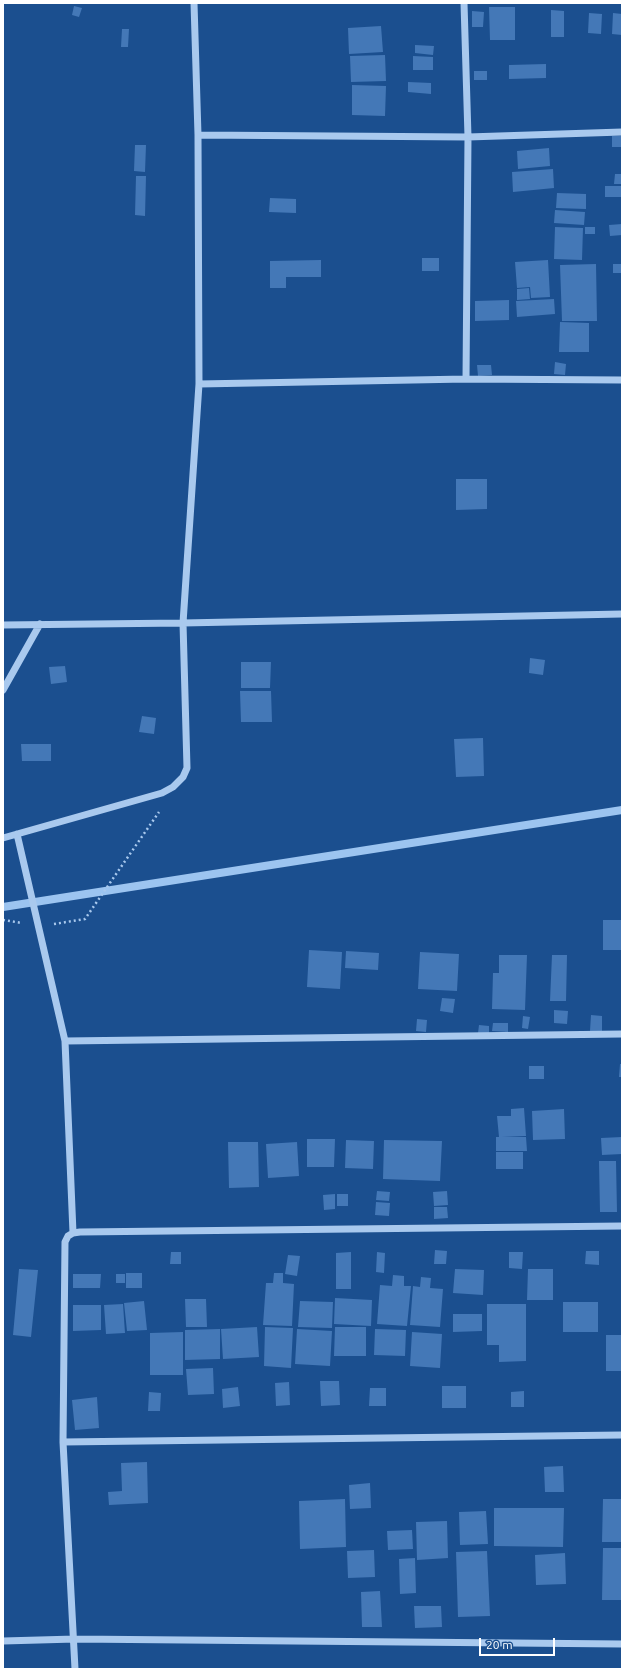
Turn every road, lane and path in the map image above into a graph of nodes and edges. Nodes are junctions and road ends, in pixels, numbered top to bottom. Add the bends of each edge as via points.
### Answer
1 (194, 3) edge
2 (464, 3) edge
3 (622, 132) edge
4 (198, 135) junction
5 (468, 137) junction
6 (466, 379) junction
7 (622, 380) edge
8 (199, 384) junction
9 (622, 614) edge
10 (183, 623) junction
11 (40, 624) junction
12 (3, 625) edge
13 (3, 690) edge
14 (161, 809) dead end
15 (17, 834) junction
16 (3, 838) edge
17 (3, 920) edge
18 (38, 926) junction
19 (622, 1034) edge
20 (65, 1041) junction
21 (622, 1226) edge
22 (73, 1233) junction
23 (622, 1435) edge
24 (63, 1442) junction
25 (74, 1639) junction
26 (3, 1641) edge
27 (622, 1644) edge
28 (75, 1669) edge

1 - 4 street
2 - 5 street
3 - 5 street
4 - 5 street
4 - 8 street
5 - 6 street
6 - 7 street
6 - 8 street
8 - 10 street
9 - 10 street
10 - 11 street
10 - 15 street via 187,768 183,777 162,793
11 - 12 street
11 - 13 street
14 - 18 path via 85,919
15 - 16 street
15 - 18 street
17 - 18 path
18 - 20 street
19 - 20 street
20 - 22 street
21 - 22 street
22 - 24 street via 65,1242
23 - 24 street
24 - 25 street
25 - 26 street
25 - 27 street
25 - 28 street

